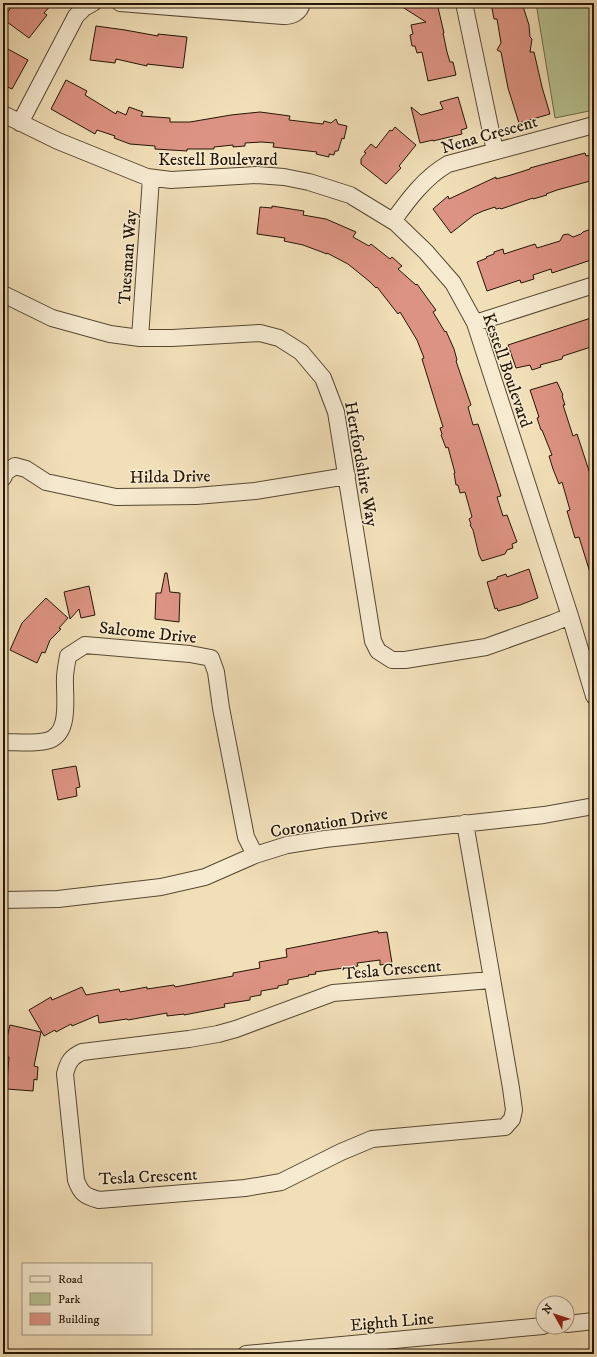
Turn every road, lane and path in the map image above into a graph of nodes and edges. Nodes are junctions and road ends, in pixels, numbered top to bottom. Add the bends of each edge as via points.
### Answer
1 (93, 3) edge
2 (120, 3) edge
3 (302, 3) edge
4 (464, 3) edge
5 (3, 114) edge
6 (20, 123) junction
7 (594, 125) edge
8 (495, 151) junction
9 (151, 178) junction
10 (393, 221) junction
11 (594, 285) edge
12 (3, 294) edge
13 (475, 323) junction
14 (140, 338) junction
15 (346, 476) junction
16 (3, 478) edge
17 (570, 616) junction
18 (594, 696) edge
19 (3, 742) edge
20 (594, 806) edge
21 (465, 824) junction
22 (255, 855) junction
23 (3, 900) edge
24 (491, 980) junction
25 (594, 1321) edge
26 (575, 1323) edge
27 (535, 1327) edge
28 (262, 1353) edge
29 (246, 1354) edge

1 - 6 street via 76,16
2 - 3 street via 290,16 301,8
4 - 8 street
5 - 6 street, Kestell Boulevard
6 - 9 street, Kestell Boulevard via 101,160
7 - 8 street, Nena Crescent
8 - 10 street, Nena Crescent via 448,164 438,170 412,196
9 - 10 street, Kestell Boulevard via 171,180 257,175 284,177 350,195
9 - 14 street, Tuesman Way
10 - 13 street, Kestell Boulevard via 426,252 453,283
11 - 13 street
12 - 14 street, Hertfordshire Way via 52,318 110,334
13 - 17 street, Kestell Boulevard
14 - 15 street, Hertfordshire Way via 260,333 279,338 301,352 323,378 336,412
15 - 16 street, Hilda Drive via 255,491 188,496 116,496 46,482 16,466 6,472
15 - 17 street, Hertfordshire Way via 373,641 378,651 392,660 486,647
17 - 18 street, Kestell Boulevard
19 - 22 street, Salcome Drive via 47,741 57,735 63,725 65,712 64,677 68,656 85,645 211,658 216,672 246,837
20 - 21 street, Coronation Drive via 544,815
21 - 22 street, Coronation Drive via 325,839 287,845
21 - 24 street, Tesla Crescent
22 - 23 street, Coronation Drive via 205,877 161,887 58,899
24 - 24 street, Tesla Crescent via 333,993 218,1034 82,1052 68,1063 65,1074 76,1180 80,1190 87,1197 99,1200 245,1188 281,1182 372,1139 505,1127 512,1119 514,1110
25 - 26 street
27 - 28 street, Eighth Line
28 - 29 street, Eighth Line

